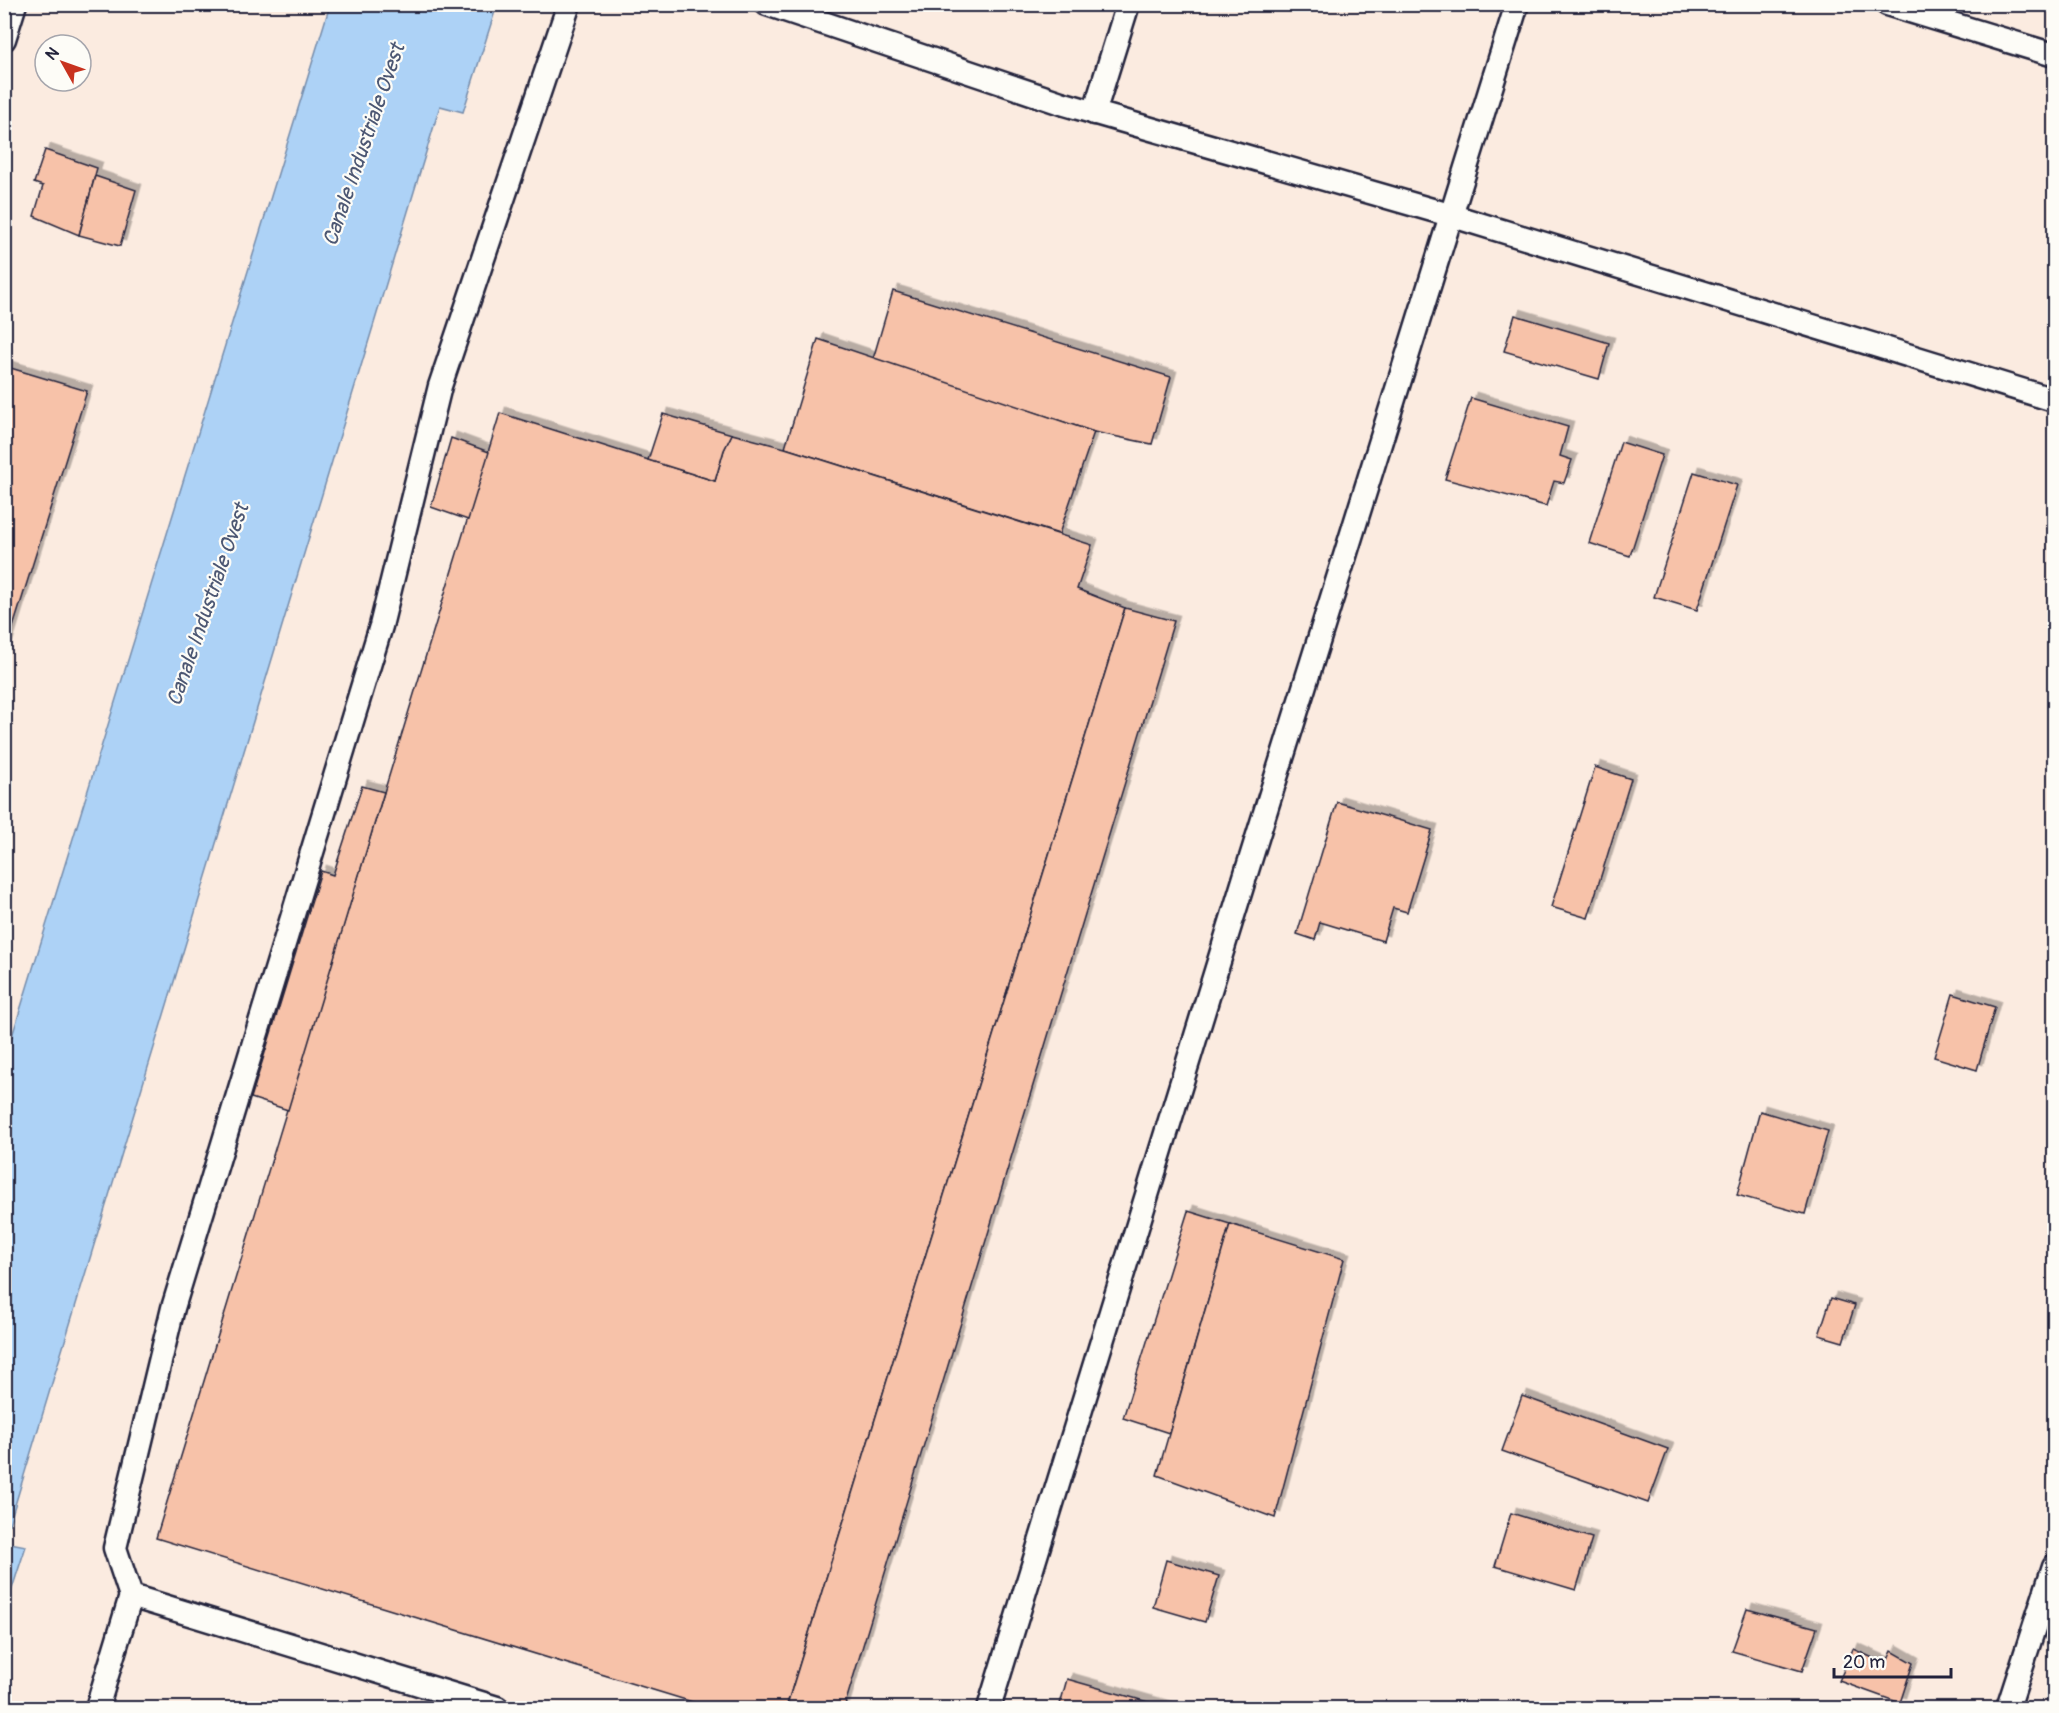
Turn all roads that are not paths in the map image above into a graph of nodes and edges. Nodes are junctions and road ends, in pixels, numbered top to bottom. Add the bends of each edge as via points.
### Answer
1 (15, 4) edge
2 (569, 4) edge
3 (767, 4) edge
4 (1128, 4) edge
5 (1518, 4) edge
6 (1887, 4) edge
7 (4, 39) edge
8 (2055, 56) edge
9 (1094, 113) junction
10 (1453, 216) junction
11 (2055, 400) edge
12 (2055, 1566) edge
13 (131, 1596) junction
14 (97, 1708) edge
15 (497, 1708) edge
16 (990, 1708) edge
17 (2008, 1708) edge

1 - 7 lane
2 - 13 lane via 440,386 381,626 173,1308 115,1548
3 - 9 lane
4 - 9 lane
5 - 10 lane
6 - 8 lane
9 - 10 lane
10 - 11 lane
10 - 16 lane
12 - 17 lane
13 - 14 lane
13 - 15 lane

